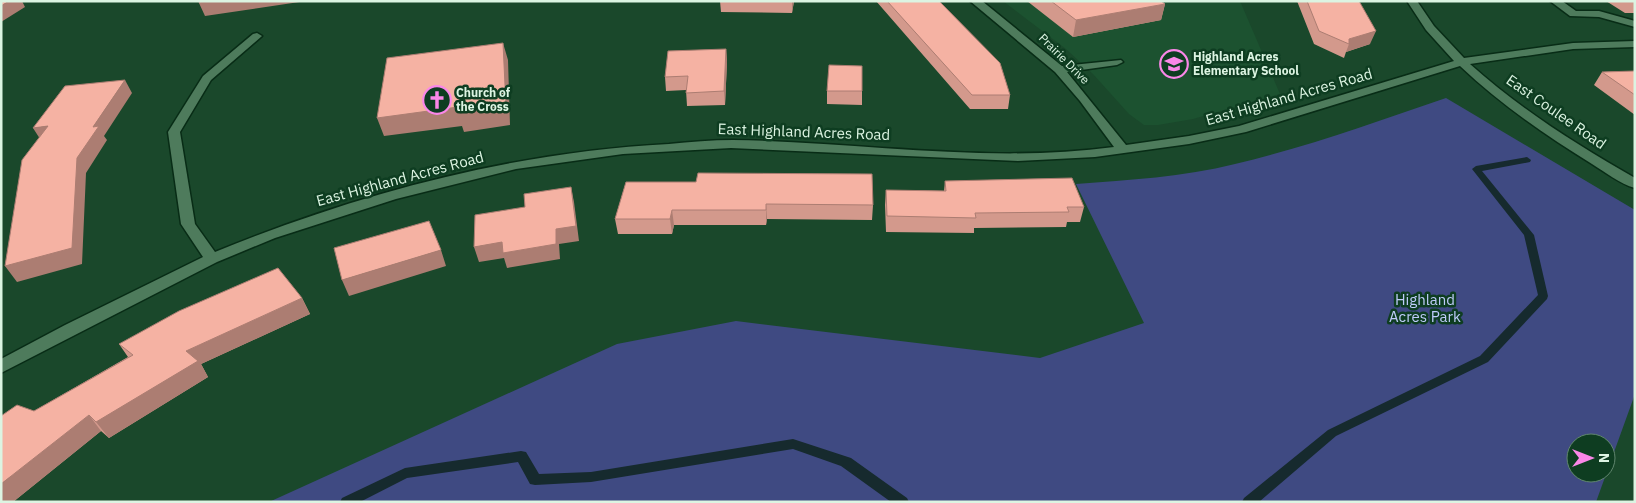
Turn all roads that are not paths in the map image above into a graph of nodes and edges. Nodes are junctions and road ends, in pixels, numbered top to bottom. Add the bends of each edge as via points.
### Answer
1 (975, 1) edge
2 (1412, 1) edge
3 (1555, 1) edge
4 (1635, 24) edge
5 (257, 36) dead end
6 (1635, 44) edge
7 (1118, 62) dead end
8 (1461, 62) junction
9 (1059, 70) junction
10 (1122, 149) junction
11 (1635, 184) edge
12 (212, 259) junction
13 (1, 367) edge

1 - 9 street, Prairie Drive
2 - 8 street, East Coulee Road via 1429,28
3 - 4 street via 1574,14 1599,14
5 - 12 street via 207,78 174,132 188,224
6 - 8 street, East Highland Acres Road via 1573,46
7 - 9 street
8 - 10 street, East Highland Acres Road via 1242,129
8 - 11 street, East Coulee Road via 1552,132
9 - 10 street, Prairie Drive
10 - 12 street, East Highland Acres Road via 1018,157 731,144 588,154 516,165 400,193 311,220
12 - 13 street, East Highland Acres Road

